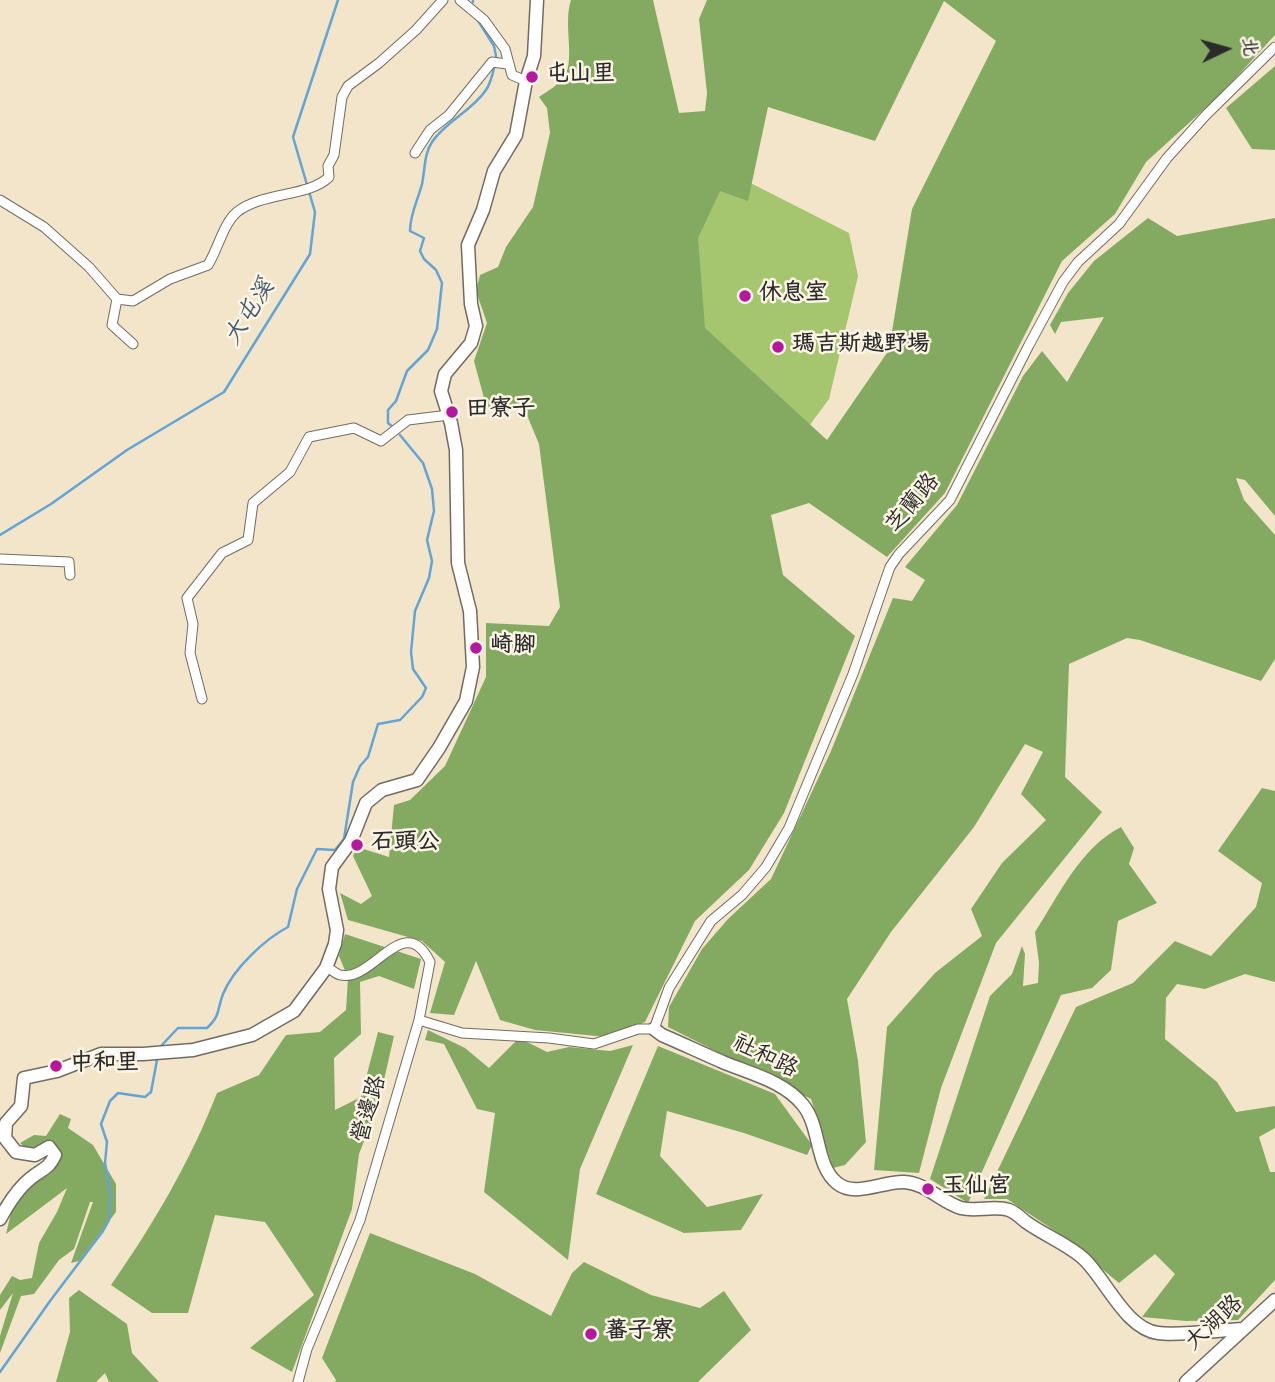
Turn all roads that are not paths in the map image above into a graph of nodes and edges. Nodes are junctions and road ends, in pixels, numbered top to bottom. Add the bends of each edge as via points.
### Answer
1 (443, 0) edge
2 (460, 0) edge
3 (537, 0) edge
4 (1275, 47) edge
5 (508, 64) junction
6 (526, 80) junction
7 (415, 153) dead end
8 (0, 200) edge
9 (117, 299) junction
10 (132, 344) dead end
11 (449, 415) junction
12 (0, 559) edge
13 (70, 575) dead end
14 (202, 699) dead end
15 (326, 966) junction
16 (419, 1020) junction
17 (654, 1028) junction
18 (0, 1219) edge
19 (1275, 1300) edge
20 (1243, 1329) junction
21 (298, 1382) edge
22 (1186, 1382) edge

1 - 9 street via 416,30 348,86 342,97 329,177 324,182 257,200 235,213 208,265 170,279 133,302
2 - 5 street via 484,20 505,49
3 - 6 street via 534,56
4 - 17 street, 芝蘭路 via 1175,149 1119,224 1063,282 950,500 890,567 853,674 789,828 766,867 711,921 669,988
5 - 6 street via 512,75
5 - 7 street via 487,60 449,115 430,130
6 - 11 street via 516,135 494,171 468,245 476,326 471,344 446,374 441,391
8 - 9 street via 49,232
9 - 10 street via 113,325
11 - 14 street via 408,420 381,441 354,428 309,437 290,472 253,503 248,540 222,553 187,598 193,624 190,653
11 - 15 street via 456,450 458,563 470,611 473,667 466,701 417,780 382,790 366,803 351,841 332,867 329,889 337,930
12 - 13 street via 69,562
15 - 16 street, 營邊路 via 341,975 355,973 397,946 417,944 430,962
15 - 18 street via 294,1011 253,1035 193,1051 101,1054 24,1078 21,1105 6,1123 5,1138 16,1152 35,1155 49,1147 55,1155 49,1167 11,1199
16 - 17 street via 463,1033 594,1044
16 - 21 street, 營邊路 via 360,1220
17 - 20 street, 社和路 via 788,1091 810,1116 831,1175 848,1189 908,1182 965,1209 1007,1209 1084,1258 1142,1328 1158,1333
19 - 20 street, 大湖路
20 - 22 street, 大湖路

